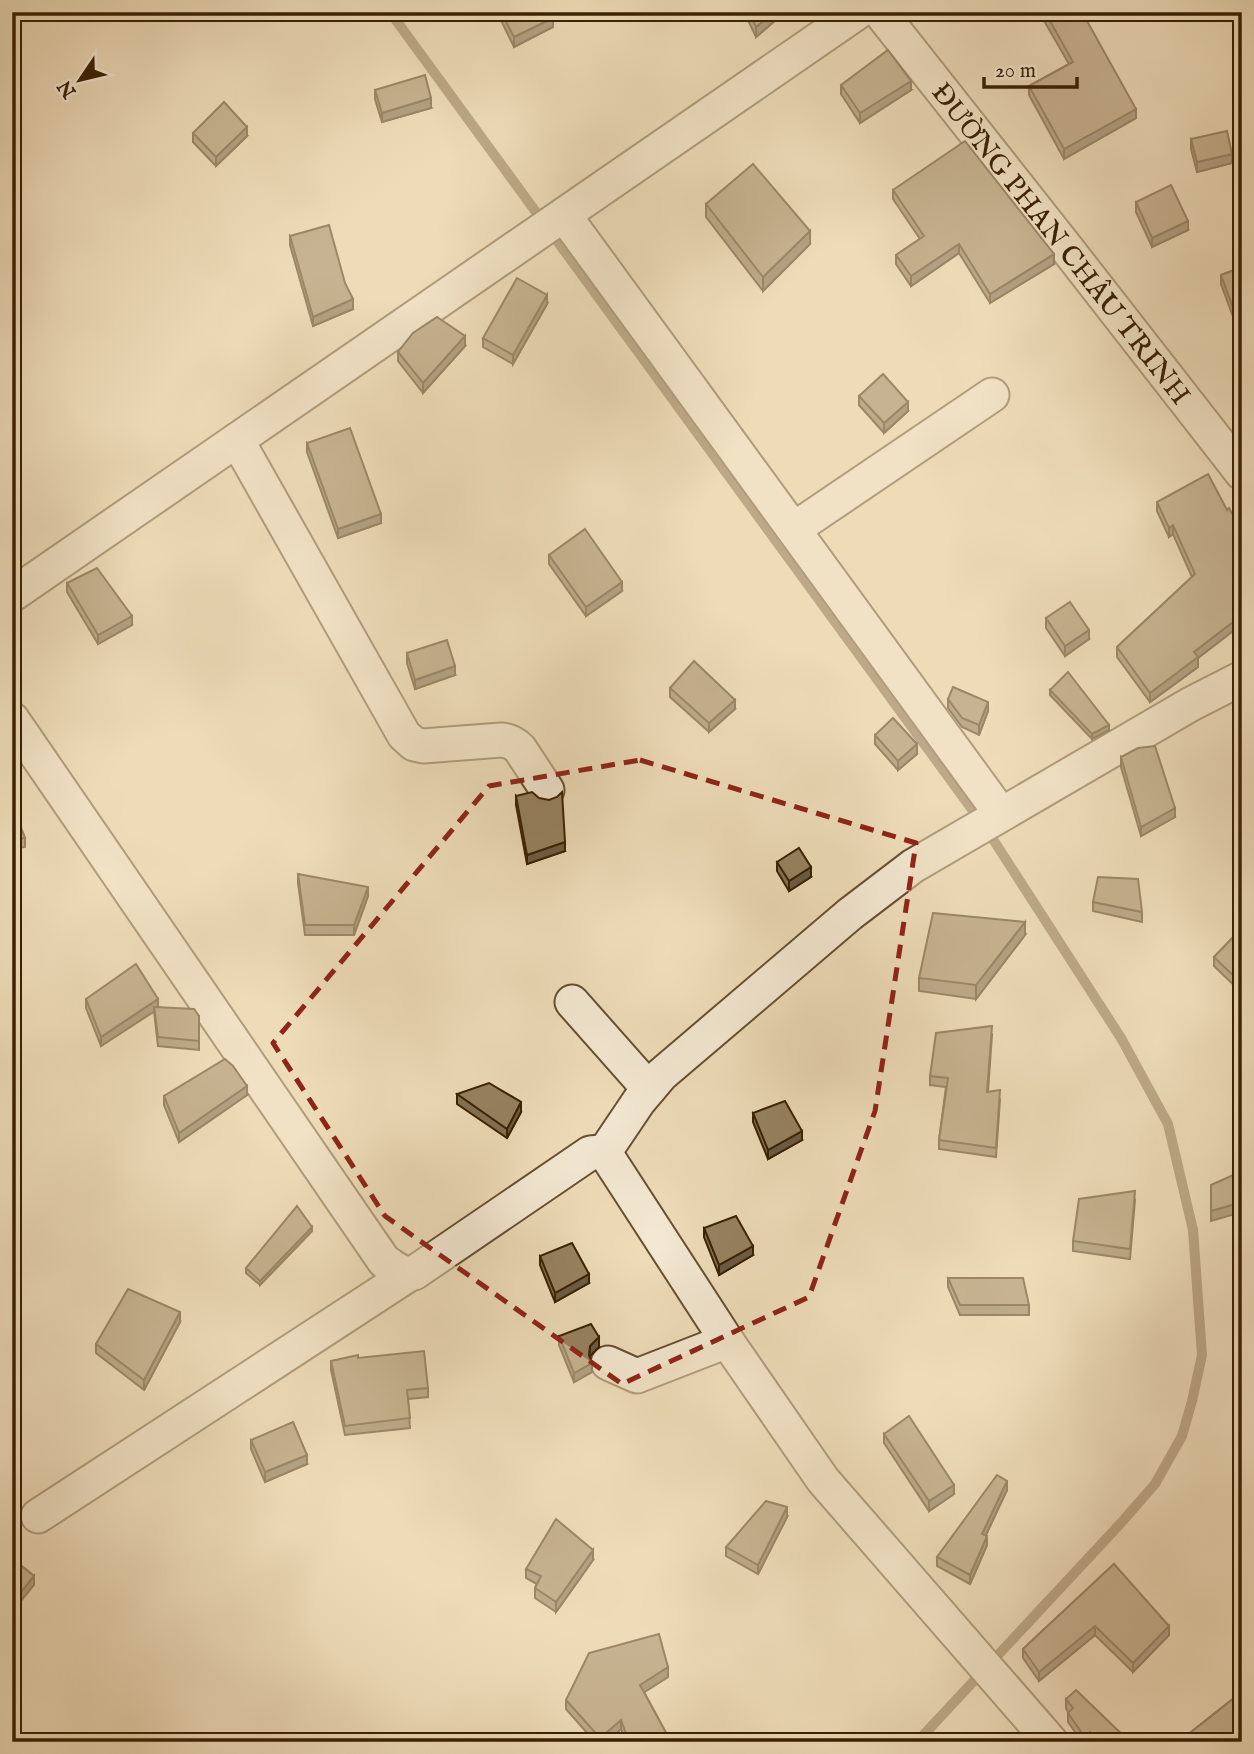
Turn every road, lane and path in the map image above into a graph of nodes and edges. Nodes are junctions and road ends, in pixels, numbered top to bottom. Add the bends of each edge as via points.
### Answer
1 (858, 12) edge
2 (880, 12) edge
3 (553, 223) junction
4 (992, 395) dead end
5 (237, 440) junction
6 (1242, 474) edge
7 (794, 529) junction
8 (12, 595) edge
9 (1242, 678) edge
10 (12, 719) edge
11 (547, 790) dead end
12 (998, 816) junction
13 (572, 1002) dead end
14 (649, 1089) junction
15 (604, 1153) junction
16 (408, 1275) junction
17 (727, 1341) junction
18 (608, 1363) dead end
19 (38, 1516) dead end
20 (1051, 1742) edge

1 - 3 street
2 - 6 street, ĐƯỜNG PHAN CHÂU TRINH
3 - 5 street
3 - 7 street
4 - 7 street
5 - 8 street
5 - 11 street via 404,735 423,747 509,741 520,749
7 - 12 street
9 - 12 street
10 - 16 street via 384,1261
12 - 14 street via 913,866 850,914
13 - 14 street
14 - 15 street
15 - 16 street via 590,1153
15 - 17 street
16 - 19 street
17 - 18 street via 637,1376
17 - 20 street via 823,1480

